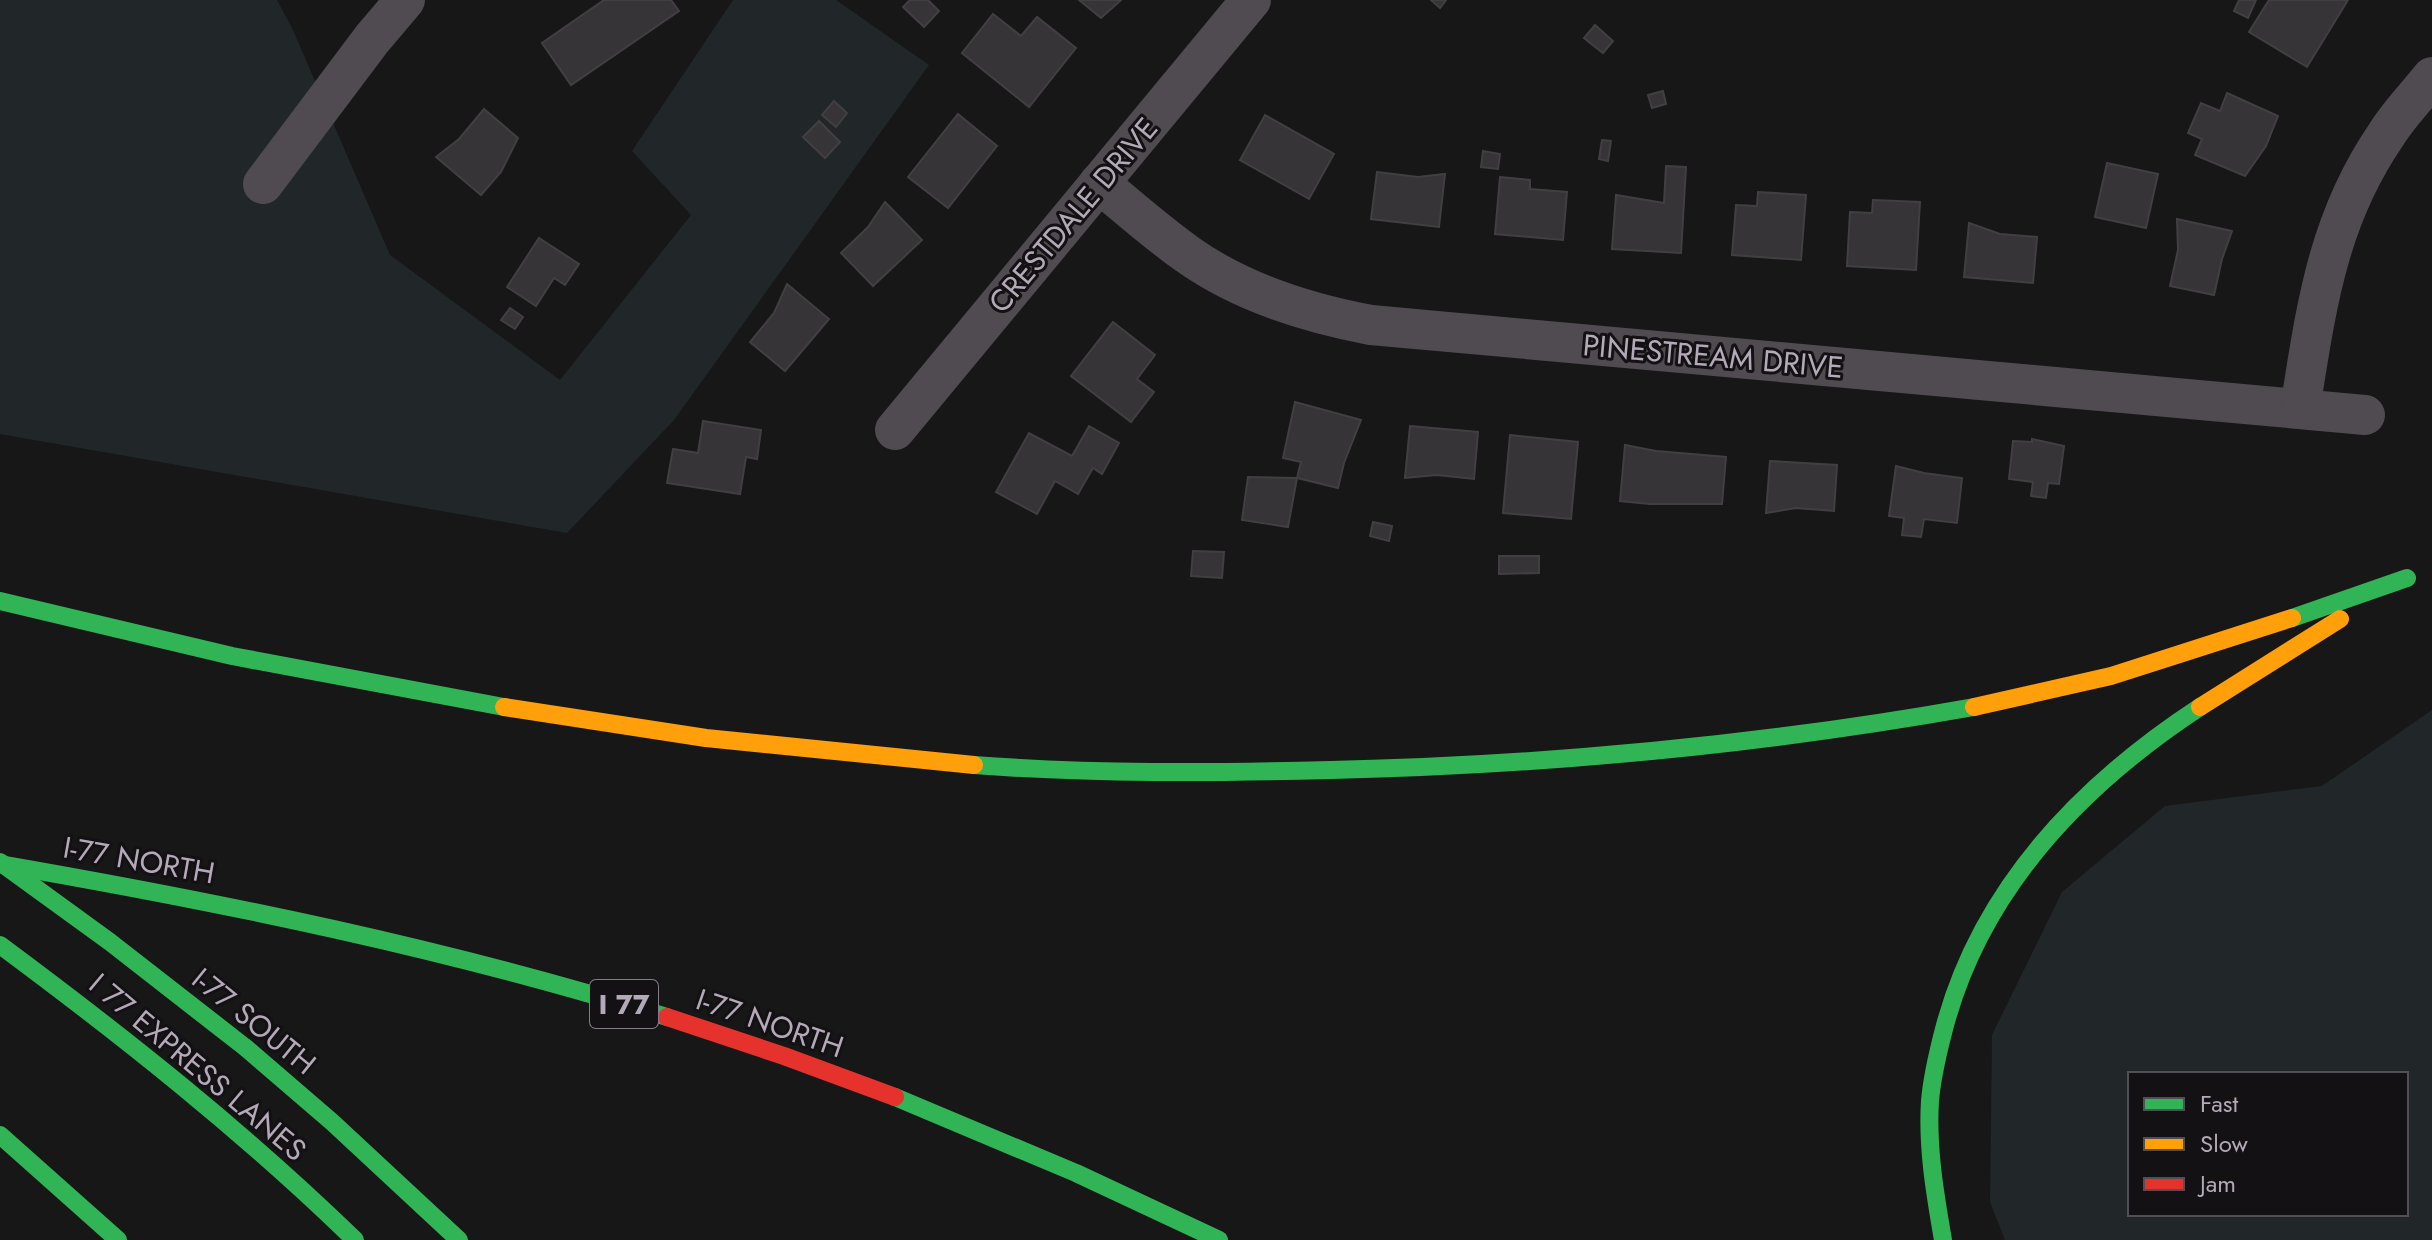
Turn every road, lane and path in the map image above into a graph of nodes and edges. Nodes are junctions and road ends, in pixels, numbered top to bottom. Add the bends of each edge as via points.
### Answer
1 (405, 0) edge
2 (1251, 0) edge
3 (2432, 77) edge
4 (1099, 183) junction
5 (263, 184) dead end
6 (2300, 409) junction
7 (2365, 415) dead end
8 (895, 430) dead end
9 (0, 601) edge
10 (0, 863) edge
11 (0, 945) edge
12 (0, 1135) edge
13 (118, 1240) edge
14 (355, 1240) edge
15 (459, 1240) edge
16 (1219, 1240) edge
17 (1943, 1240) edge

1 - 5 street
2 - 4 street, CRESTDALE DRIVE
3 - 6 street via 2386,134 2334,238 2319,291
4 - 6 street, PINESTREAM DRIVE via 1188,255 1240,285 1337,319
4 - 8 street, CRESTDALE DRIVE
6 - 7 street, PINESTREAM DRIVE
9 - 17 highway via 177,646 335,677 687,735 1046,771 1260,772 1526,763 1747,743 1974,708 2180,656 2413,574 2207,702 2111,773 2058,822 2011,879 1988,914 1955,987 1934,1073 1930,1153
10 - 15 highway, I-77 SOUTH / I 77, bridge via 246,1048
10 - 16 highway, I-77 NORTH / I 77 via 356,933 633,1006 984,1132
11 - 14 highway, I 77 EXPRESS LANES via 228,1123
12 - 13 highway

